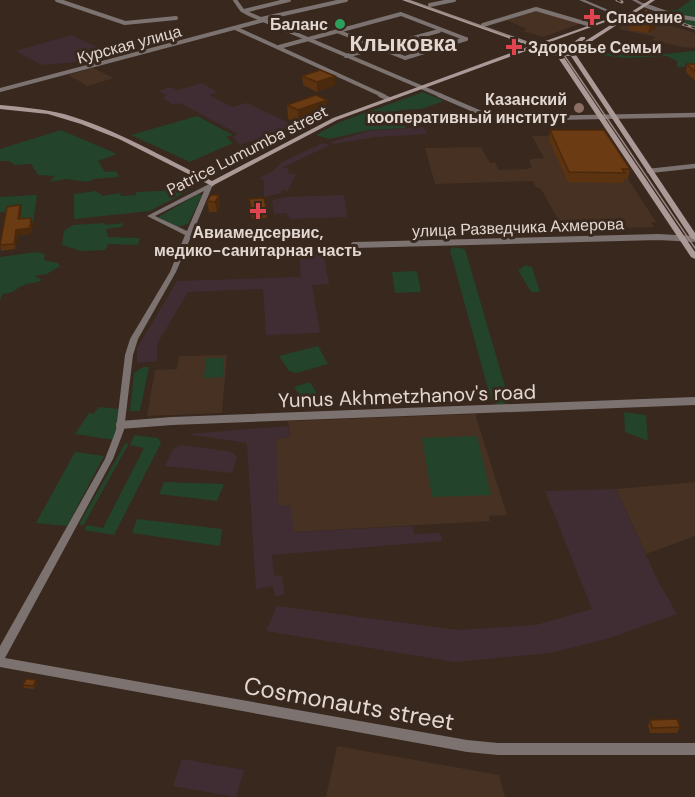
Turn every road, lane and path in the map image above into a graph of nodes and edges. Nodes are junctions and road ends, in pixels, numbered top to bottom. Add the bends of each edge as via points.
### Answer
1 (57, 0) edge
2 (235, 0) edge
3 (289, 0) edge
4 (346, 0) edge
5 (404, 0) edge
6 (415, 0) edge
7 (454, 0) edge
8 (581, 0) edge
9 (653, 0) edge
10 (640, 2) edge
11 (430, 5) junction
12 (244, 11) junction
13 (617, 16) junction
14 (176, 18) dead end
15 (695, 19) edge
16 (263, 20) junction
17 (483, 24) junction
18 (591, 25) junction
19 (234, 28) junction
20 (441, 30) junction
21 (337, 31) junction
22 (307, 39) junction
23 (535, 45) junction
24 (279, 47) junction
25 (376, 48) junction
26 (560, 53) junction
27 (573, 55) junction
28 (346, 56) junction
29 (421, 88) junction
30 (0, 90) edge
31 (389, 99) junction
32 (0, 107) edge
33 (695, 115) edge
34 (608, 117) junction
35 (632, 146) junction
36 (695, 166) edge
37 (649, 171) junction
38 (210, 185) junction
39 (672, 204) junction
40 (190, 229) junction
41 (690, 239) edge
42 (354, 245) dead end
43 (695, 246) edge
44 (695, 250) edge
45 (695, 257) edge
46 (695, 401) edge
47 (120, 425) junction
48 (0, 656) edge
49 (0, 662) edge
50 (695, 749) edge

1 - 14 street via 125,23
2 - 12 street
3 - 12 street
4 - 16 street, Курская улица
5 - 23 main road
6 - 11 main road
7 - 11 street
8 - 13 street
9 - 10 main road
10 - 13 main road
10 - 15 street via 675,16
10 - 27 main road
11 - 17 main road
12 - 16 street
13 - 18 main road, Patrice Lumumba street
13 - 26 main road
16 - 19 street, Курская улица
16 - 22 street
17 - 18 street via 536,9
17 - 23 main road
18 - 23 main road, Patrice Lumumba street
19 - 24 street
19 - 30 street, Курская улица
20 - 21 street via 401,14
20 - 25 street
20 - 25 street via 466,39 405,58
21 - 22 street
21 - 25 street
22 - 24 street
22 - 28 street
23 - 26 main road
23 - 29 main road, Patrice Lumumba street
24 - 31 street
25 - 28 street
26 - 27 main road
26 - 34 main road
27 - 34 main road via 603,102
28 - 29 street
29 - 31 main road, Patrice Lumumba street
29 - 34 street via 498,119
31 - 38 main road, Patrice Lumumba street via 318,127
32 - 38 main road via 74,120
33 - 34 street
34 - 35 main road
34 - 41 main road via 653,193
35 - 37 main road
35 - 39 main road via 646,173
36 - 37 street
37 - 39 main road
38 - 40 street
38 - 40 street, Patrice Lumumba street via 150,216 175,228
39 - 41 main road
40 - 47 street via 173,272 134,339
41 - 42 street, улица Разведчика Ахмерова
41 - 43 main road
41 - 44 main road
41 - 45 main road
46 - 47 street, Yunus Akhmetzhanov's road
47 - 48 street via 109,459
49 - 50 street, Cosmonauts street via 467,746

